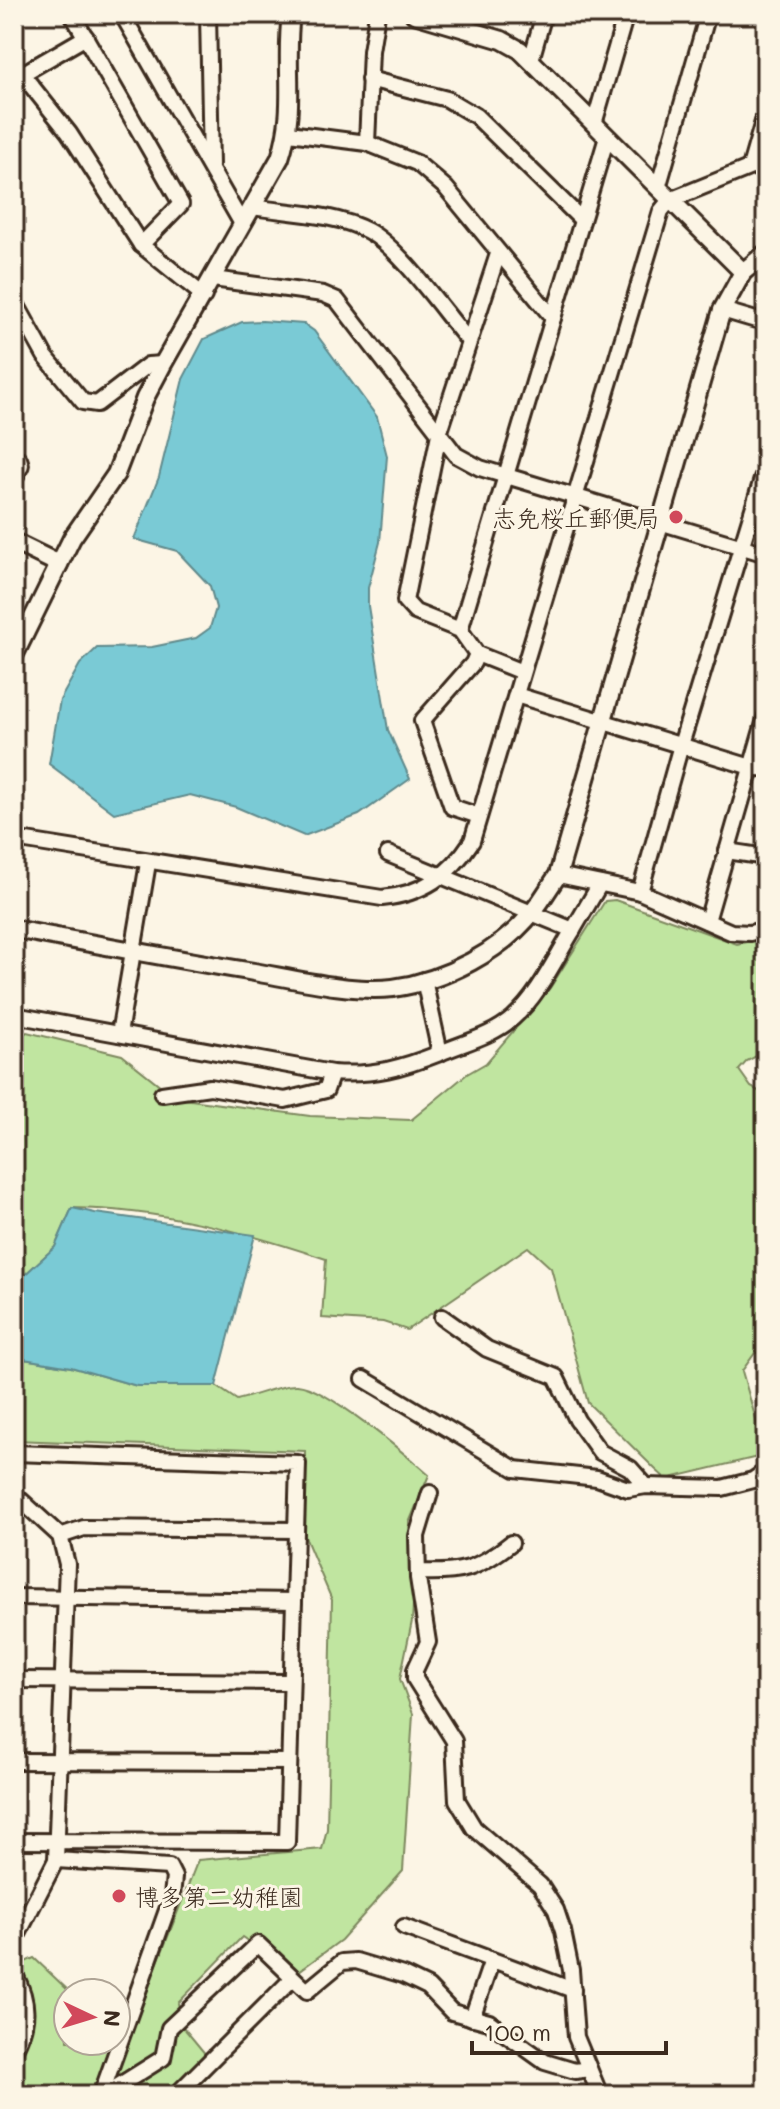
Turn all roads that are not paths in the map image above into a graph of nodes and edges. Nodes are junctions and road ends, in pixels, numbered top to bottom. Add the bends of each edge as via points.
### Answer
1 (72, 14) edge
2 (122, 14) edge
3 (208, 14) edge
4 (291, 14) edge
5 (377, 14) edge
6 (414, 14) edge
7 (544, 14) edge
8 (626, 14) edge
9 (708, 14) edge
10 (459, 20) edge
11 (86, 37) junction
12 (531, 60) junction
13 (18, 69) edge
14 (369, 79) junction
15 (766, 111) edge
16 (594, 124) junction
17 (289, 133) junction
18 (607, 137) junction
19 (367, 143) junction
20 (766, 161) edge
21 (750, 167) junction
22 (211, 169) junction
23 (664, 194) junction
24 (252, 207) junction
25 (582, 220) junction
26 (242, 224) junction
27 (141, 245) junction
28 (766, 253) edge
29 (498, 254) junction
30 (743, 272) junction
31 (213, 279) junction
32 (204, 296) junction
33 (14, 300) edge
34 (722, 310) junction
35 (553, 318) junction
36 (766, 323) edge
37 (468, 340) junction
38 (163, 364) junction
39 (439, 434) junction
40 (14, 456) edge
41 (766, 466) edge
42 (505, 474) junction
43 (14, 480) edge
44 (576, 496) junction
45 (662, 522) junction
46 (14, 542) edge
47 (742, 546) junction
48 (766, 554) edge
49 (59, 564) junction
50 (460, 630) junction
51 (477, 654) junction
52 (14, 656) edge
53 (522, 672) junction
54 (516, 695) junction
55 (766, 716) edge
56 (602, 722) junction
57 (681, 745) junction
58 (758, 768) edge
59 (479, 816) junction
60 (14, 839) edge
61 (727, 851) junction
62 (388, 854) dead end
63 (766, 857) edge
64 (148, 863) junction
65 (558, 875) junction
66 (443, 876) junction
67 (600, 884) junction
68 (640, 892) junction
69 (533, 912) junction
70 (707, 921) junction
71 (14, 929) edge
72 (766, 929) edge
73 (573, 930) junction
74 (133, 951) junction
75 (424, 980) junction
76 (14, 1015) edge
77 (119, 1034) junction
78 (440, 1053) junction
79 (332, 1073) junction
80 (162, 1094) dead end
81 (442, 1317) dead end
82 (364, 1379) dead end
83 (14, 1453) edge
84 (766, 1471) edge
85 (646, 1486) junction
86 (430, 1493) dead end
87 (14, 1494) edge
88 (296, 1530) junction
89 (60, 1536) junction
90 (511, 1543) dead end
91 (418, 1572) junction
92 (14, 1597) edge
93 (67, 1598) junction
94 (294, 1601) junction
95 (14, 1680) edge
96 (64, 1681) junction
97 (291, 1682) junction
98 (14, 1761) edge
99 (61, 1762) junction
100 (289, 1762) junction
101 (14, 1841) edge
102 (58, 1842) junction
103 (56, 1860) junction
104 (14, 1908) edge
105 (30, 1908) junction
106 (404, 1927) dead end
107 (14, 1942) edge
108 (492, 1960) junction
109 (14, 1975) edge
110 (292, 1979) junction
111 (573, 1990) junction
112 (472, 2018) junction
113 (14, 2049) edge
114 (589, 2069) junction
115 (102, 2095) edge
116 (176, 2095) edge
117 (600, 2095) edge

1 - 11 street
2 - 22 street
3 - 22 street
4 - 17 street
5 - 14 street
6 - 10 street
7 - 12 street
8 - 16 street
9 - 23 street
10 - 12 street
11 - 13 street
11 - 27 street via 181,204
12 - 16 street
13 - 27 street via 69,133
14 - 19 street
14 - 25 street via 447,99 476,116
15 - 21 street
16 - 18 street
17 - 19 street
17 - 24 street
18 - 23 street
18 - 25 street
19 - 29 street via 417,163 446,188
20 - 21 street
21 - 23 street
22 - 26 street
23 - 30 street
23 - 44 street
24 - 26 street
24 - 37 street via 338,220 367,231 388,245
25 - 35 street
26 - 31 street
27 - 32 street
28 - 30 street
29 - 35 street
29 - 37 street
30 - 34 street
31 - 32 street
31 - 39 street via 337,300
32 - 38 street
33 - 38 street via 45,356 83,402 97,404 148,365
34 - 36 street
34 - 45 street
35 - 42 street
37 - 39 street
38 - 49 street via 116,474
39 - 42 street via 456,455
39 - 50 street via 405,601 415,612
40 - 43 street via 21,465
41 - 47 street
42 - 44 street
42 - 50 street
44 - 45 street
44 - 53 street
45 - 47 street
45 - 56 street
46 - 49 street
47 - 48 street
47 - 57 street
49 - 52 street
50 - 51 street
51 - 53 street
51 - 59 street via 422,721 452,807
53 - 54 street
54 - 56 street
54 - 59 street
55 - 58 street
56 - 57 street
56 - 65 street
57 - 58 street
57 - 68 street
58 - 61 street
59 - 66 street via 472,841
60 - 64 street
61 - 63 street
61 - 70 street
62 - 66 street
64 - 66 street via 382,898 419,890
64 - 74 street
65 - 67 street
65 - 69 street
66 - 69 street
67 - 68 street
67 - 73 street
68 - 70 street
69 - 73 street
69 - 75 street via 497,946
70 - 72 street via 731,932
71 - 74 street
73 - 78 street via 514,1017
74 - 75 street via 357,987 392,988
74 - 77 street
75 - 78 street
76 - 77 street
77 - 79 street
78 - 79 street via 375,1073
79 - 80 street via 326,1090 285,1100 210,1087
81 - 85 street via 487,1349 556,1377 600,1452 630,1468
82 - 85 street via 515,1469 597,1478 628,1489
83 - 88 street via 298,1463
84 - 85 street via 722,1488
86 - 91 street via 417,1536
87 - 89 street
88 - 89 street via 84,1528
88 - 94 street
89 - 93 street
90 - 91 street via 464,1571
91 - 111 street via 428,1642 415,1679 454,1741 457,1800 474,1828 540,1885 556,1910
92 - 93 street
93 - 94 street
93 - 96 street
94 - 97 street
95 - 96 street
96 - 97 street
96 - 99 street
97 - 100 street
98 - 99 street
99 - 100 street
99 - 102 street
100 - 102 street via 287,1842
101 - 102 street
102 - 103 street
103 - 105 street
103 - 115 street via 169,1867 174,1877 172,1896
104 - 105 street
105 - 107 street
106 - 108 street
108 - 111 street
108 - 112 street
109 - 113 street via 27,2009
110 - 112 street via 307,1991 342,1962 356,1961 428,1987 452,2012
110 - 115 street via 258,1944 169,2028 163,2058
110 - 116 street
111 - 114 street via 576,2037
112 - 114 street via 498,2027 545,2062 575,2071
114 - 117 street

